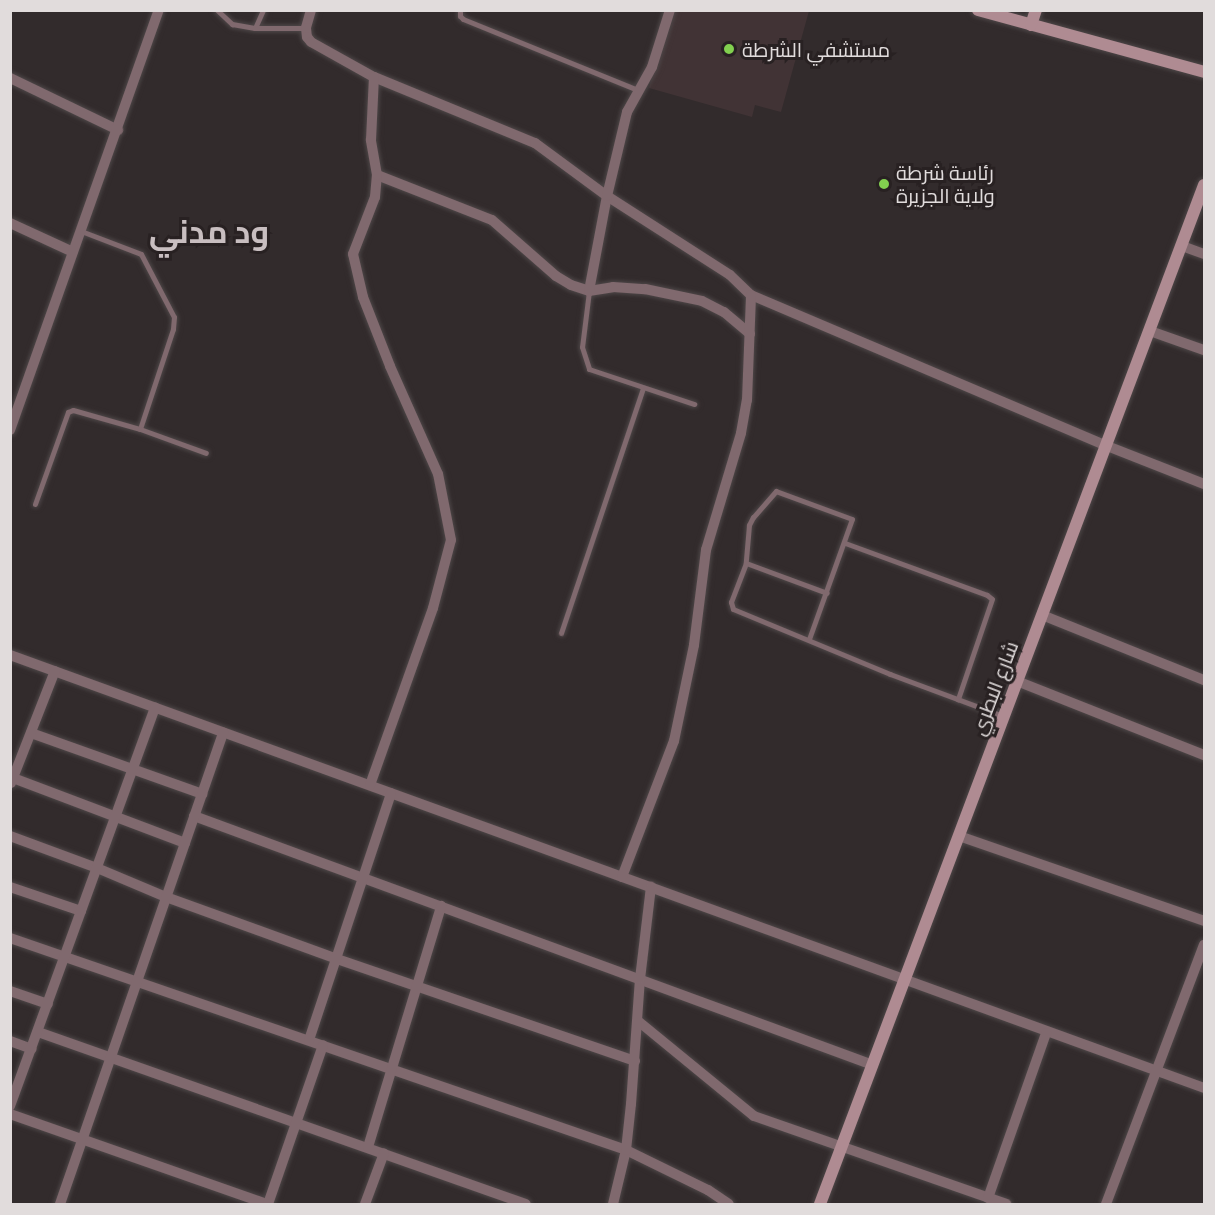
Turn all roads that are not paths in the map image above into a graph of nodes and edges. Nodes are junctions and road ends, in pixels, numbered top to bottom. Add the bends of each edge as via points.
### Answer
1 (159, 10) edge
2 (217, 10) edge
3 (263, 10) edge
4 (310, 10) edge
5 (460, 10) edge
6 (670, 10) edge
7 (978, 10) edge
8 (1036, 10) edge
9 (1031, 25) junction
10 (255, 28) junction
11 (306, 28) junction
12 (1204, 72) edge
13 (374, 77) junction
14 (10, 78) edge
15 (638, 90) junction
16 (118, 129) junction
17 (377, 175) junction
18 (1204, 185) edge
19 (607, 196) junction
20 (10, 223) edge
21 (81, 231) junction
22 (1182, 246) junction
23 (73, 252) junction
24 (1204, 254) edge
25 (588, 291) junction
26 (751, 295) junction
27 (1150, 331) junction
28 (750, 334) junction
29 (1204, 350) edge
30 (643, 388) junction
31 (694, 404) dead end
32 (140, 429) junction
33 (10, 430) edge
34 (1107, 446) junction
35 (206, 453) dead end
36 (1204, 484) edge
37 (35, 504) dead end
38 (845, 543) junction
39 (746, 563) junction
40 (827, 593) junction
41 (1042, 615) junction
42 (561, 633) dead end
43 (809, 639) junction
44 (10, 655) edge
45 (54, 671) junction
46 (1204, 680) edge
47 (1017, 681) junction
48 (958, 699) junction
49 (155, 708) junction
50 (1004, 716) junction
51 (223, 732) junction
52 (31, 733) junction
53 (1204, 755) edge
54 (133, 768) junction
55 (12, 782) edge
56 (370, 785) junction
57 (391, 793) junction
58 (202, 794) junction
59 (116, 816) junction
60 (194, 816) junction
61 (10, 836) edge
62 (959, 836) junction
63 (185, 843) junction
64 (97, 868) junction
65 (621, 877) junction
66 (362, 878) junction
67 (10, 887) edge
68 (651, 887) junction
69 (166, 897) junction
70 (441, 906) junction
71 (81, 911) junction
72 (1204, 921) edge
73 (10, 938) edge
74 (1204, 945) edge
75 (65, 957) junction
76 (337, 959) junction
77 (640, 979) junction
78 (904, 979) junction
79 (136, 982) junction
80 (417, 988) junction
81 (10, 991) edge
82 (48, 1004) junction
83 (638, 1021) junction
84 (38, 1032) junction
85 (1046, 1033) junction
86 (309, 1040) junction
87 (10, 1041) edge
88 (323, 1046) junction
89 (32, 1049) junction
90 (111, 1057) junction
91 (635, 1061) junction
92 (873, 1065) junction
93 (394, 1070) junction
94 (1155, 1070) junction
95 (1204, 1088) edge
96 (13, 1094) edge
97 (10, 1106) edge
98 (10, 1114) edge
99 (296, 1122) junction
100 (82, 1139) junction
101 (368, 1147) junction
102 (842, 1148) junction
103 (626, 1150) junction
104 (384, 1153) junction
105 (988, 1198) junction
106 (60, 1204) edge
107 (267, 1204) edge
108 (365, 1204) edge
109 (526, 1204) edge
110 (613, 1204) edge
111 (729, 1204) edge
112 (820, 1204) edge
113 (1006, 1204) edge
114 (1106, 1204) edge

1 - 16 street
2 - 10 lane via 232,24
3 - 10 lane
4 - 11 street
5 - 15 lane via 463,19
6 - 15 street via 657,54
7 - 9 main road
8 - 9 main road
9 - 12 main road
10 - 11 lane
11 - 13 street via 312,42
13 - 17 street via 371,146
13 - 19 street via 535,143
14 - 16 street
15 - 19 street via 627,112
16 - 21 street
17 - 25 street via 492,220 556,276
17 - 56 street via 373,207 353,254 363,297 438,474 451,540 433,608
18 - 22 main road, شارع البطري
19 - 25 street
19 - 26 street via 730,275
20 - 23 street
21 - 23 street
21 - 32 lane via 141,254 174,317
22 - 24 street
22 - 27 main road, شارع البطري
23 - 33 street
25 - 28 street via 613,287 645,289 702,302 724,312
25 - 30 lane via 582,347 586,366 593,372
26 - 28 street
26 - 34 street
27 - 29 street
27 - 34 main road, شارع البطري
28 - 65 street via 743,422 706,550 694,645 674,741
30 - 31 lane
30 - 42 lane
32 - 35 lane
32 - 37 lane via 69,412
34 - 36 street
34 - 41 main road, شارع البطري
38 - 39 lane via 851,524 849,517 776,491 749,525
38 - 40 lane
38 - 48 lane via 992,599
39 - 40 lane
39 - 43 lane via 731,602 733,609
40 - 43 lane
41 - 46 street
41 - 47 main road, شارع البطري
43 - 48 lane
44 - 45 street
45 - 49 street
45 - 52 street
47 - 50 main road, شارع البطري
47 - 53 street
48 - 50 lane
49 - 51 street
49 - 54 street
50 - 62 main road, شارع البطري
51 - 56 street
51 - 58 street
52 - 54 street
52 - 55 street
54 - 58 street
54 - 59 street
55 - 59 street
56 - 57 street
57 - 65 street
57 - 66 street
58 - 60 street
59 - 63 street
59 - 64 street
60 - 63 street
60 - 66 street
61 - 64 street
62 - 72 street
62 - 78 main road, شارع البطري
63 - 69 street
64 - 69 street
64 - 71 street
65 - 68 street
66 - 70 street
66 - 76 street
67 - 71 street
68 - 77 street
68 - 78 street
69 - 76 street
69 - 79 street
70 - 77 street
70 - 80 street
71 - 75 street
73 - 75 street
74 - 94 street
75 - 79 street
75 - 82 street
76 - 80 street
76 - 86 street
77 - 83 street
77 - 92 street
78 - 85 street
78 - 92 main road, شارع البطري
79 - 86 street
79 - 90 street
80 - 91 street
80 - 93 street
81 - 82 street
82 - 84 street
83 - 91 street
83 - 102 street via 754,1116
84 - 89 street
84 - 90 street
85 - 94 street
85 - 105 street
86 - 88 street
87 - 89 street
88 - 93 street
88 - 99 street
89 - 96 street
90 - 99 street
90 - 100 street
91 - 103 street
92 - 102 main road, شارع البطري
93 - 101 street
93 - 103 street
94 - 95 street
94 - 114 street
96 - 97 street
98 - 100 street
99 - 101 street
99 - 107 street
100 - 106 street
100 - 107 street
101 - 104 street
102 - 105 street
102 - 112 main road, شارع البطري
103 - 110 street
103 - 111 street
104 - 108 street
104 - 109 street
105 - 113 street

